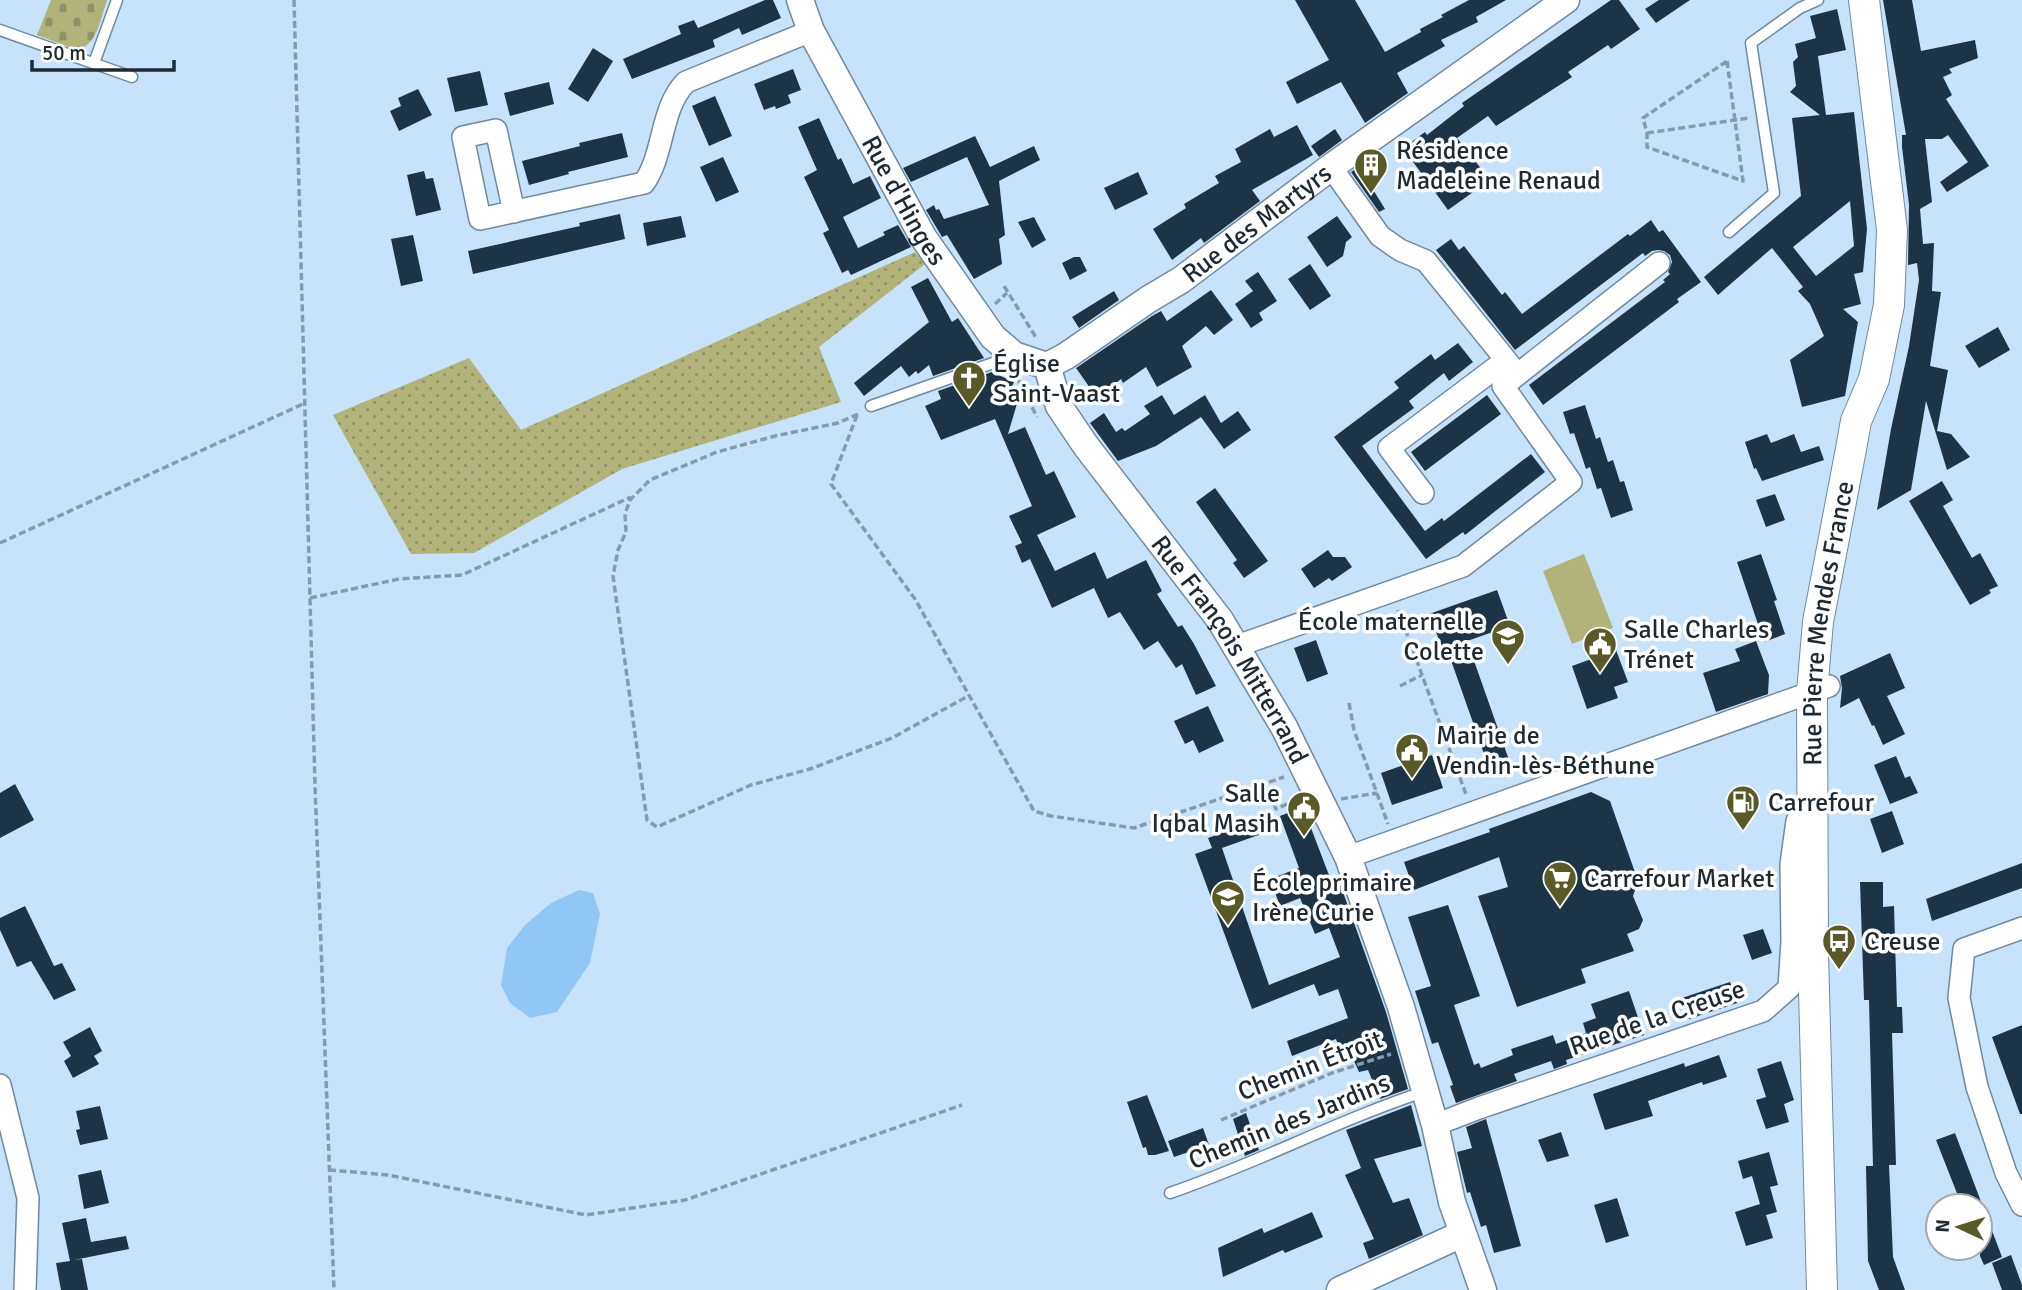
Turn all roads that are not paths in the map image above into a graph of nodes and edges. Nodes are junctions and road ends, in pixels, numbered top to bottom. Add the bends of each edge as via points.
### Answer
1 (117, 0) edge
2 (800, 0) edge
3 (1818, 0) edge
4 (1864, 0) edge
5 (1555, 3) edge
6 (0, 30) edge
7 (811, 31) junction
8 (94, 63) junction
9 (132, 76) dead end
10 (1331, 167) junction
11 (514, 212) dead end
12 (1730, 232) dead end
13 (1659, 263) dead end
14 (1004, 359) junction
15 (1056, 361) junction
16 (1512, 367) junction
17 (870, 406) road end
18 (1423, 493) dead end
19 (1237, 646) junction
20 (1820, 689) junction
21 (1810, 799) junction
22 (1348, 857) junction
23 (2022, 928) edge
24 (0, 1085) edge
25 (1426, 1091) junction
26 (1435, 1125) junction
27 (1170, 1193) dead end
28 (2022, 1205) edge
29 (1462, 1234) junction
30 (25, 1290) edge
31 (1340, 1290) edge
32 (1483, 1290) edge
33 (1822, 1290) edge
34 (1841, 1290) edge

1 - 8 lane
2 - 7 street, Rue d'Hinges
3 - 12 lane via 1751,43 1774,193
4 - 20 main road, Rue Pierre Mendes France via 1892,230 1889,304 1874,379 1857,421 1818,622
5 - 10 street, Rue des Martyrs
6 - 8 lane
7 - 11 street via 686,82 675,93 653,169 644,183
7 - 14 street, Rue d'Hinges via 923,237
8 - 9 lane
10 - 15 street, Rue des Martyrs via 1181,280
10 - 16 street via 1380,236 1426,261
13 - 16 street
14 - 15 street, Rue d'Hinges
14 - 17 lane
15 - 19 street, Rue François Mitterrand via 1059,406
16 - 18 street via 1389,448
16 - 19 street via 1503,386 1571,482 1463,566
19 - 22 street, Rue François Mitterrand via 1284,727
20 - 21 main road, Rue Pierre Mendes France
20 - 22 street
20 - 34 main road, Rue Pierre Mendes France via 1828,755
21 - 26 street, Rue de la Creuse via 1797,821 1791,864 1789,988 1763,1012
21 - 33 main road, Rue Pierre Mendes France
22 - 25 street, Rue François Mitterrand
23 - 28 street via 1964,949 1959,998 1977,1087 2006,1173
24 - 30 street via 28,1198
25 - 26 street, Rue François Mitterrand
25 - 27 lane, Chemin des Jardins
26 - 29 street, Rue François Mitterrand
29 - 31 street
29 - 32 street, Rue François Mitterrand

